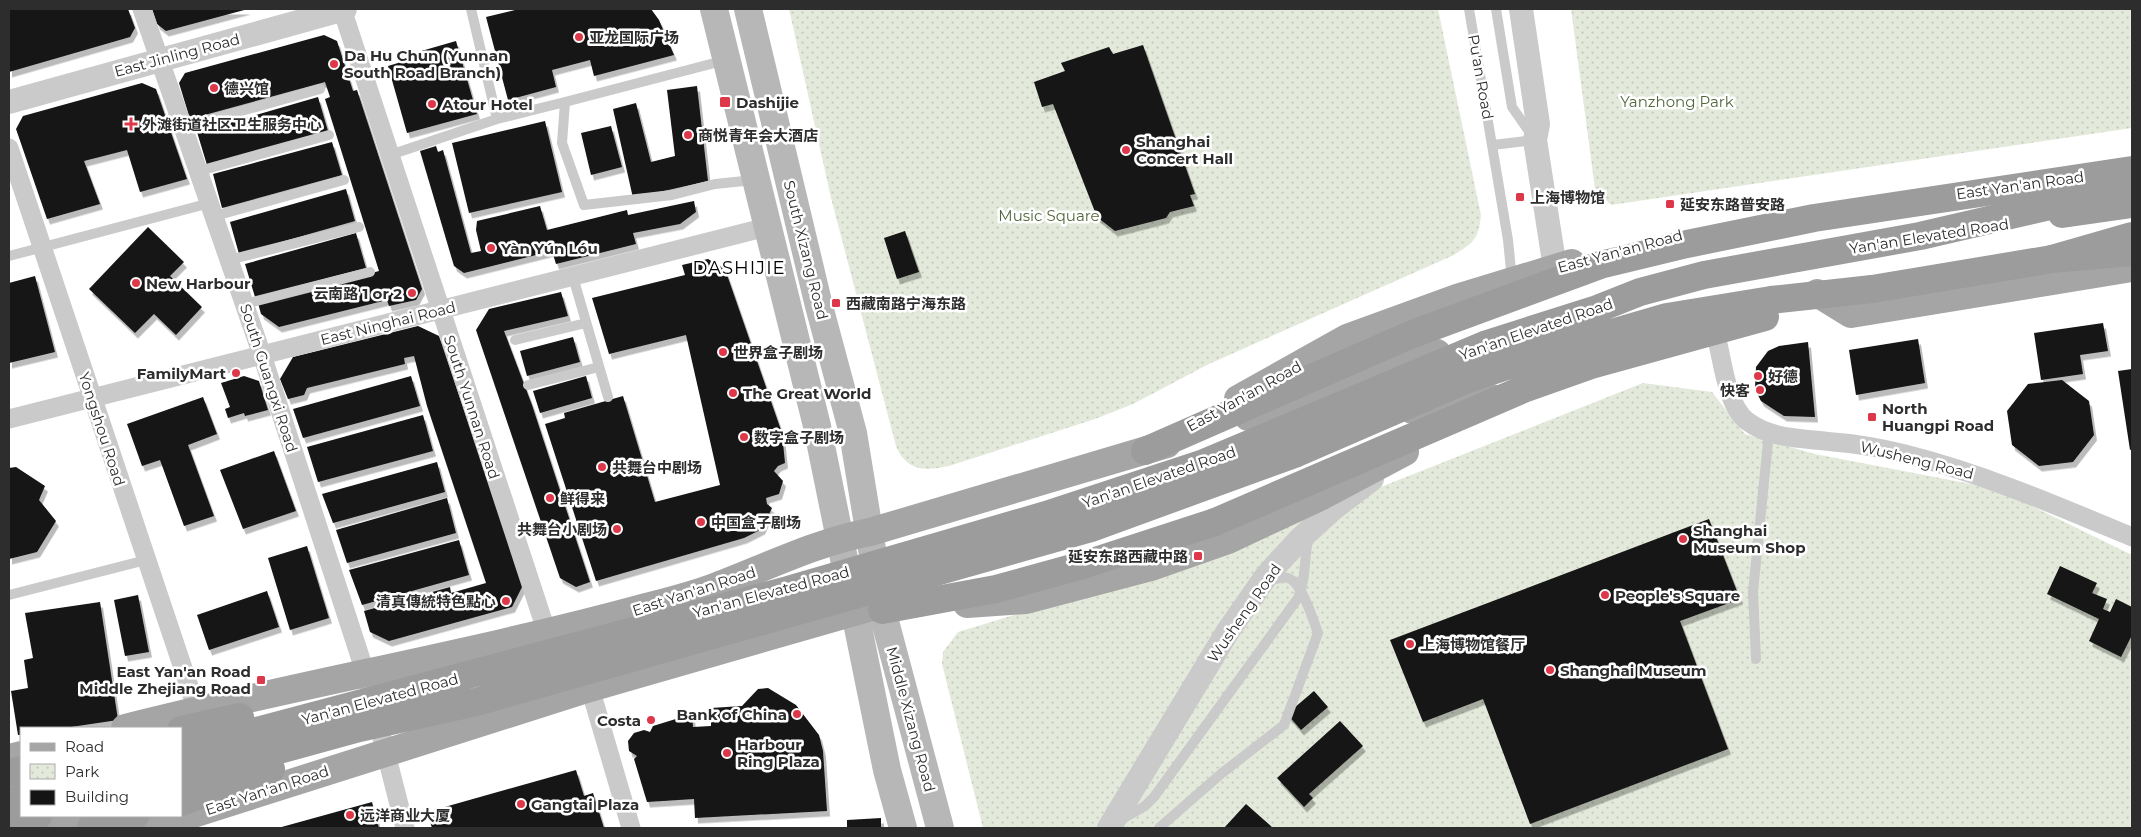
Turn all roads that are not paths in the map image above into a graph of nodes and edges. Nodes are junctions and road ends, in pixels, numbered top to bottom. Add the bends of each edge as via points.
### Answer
1 (142, 9) edge
2 (343, 9) edge
3 (471, 9) edge
4 (714, 9) edge
5 (748, 9) edge
6 (1469, 9) edge
7 (1496, 9) edge
8 (1521, 9) edge
9 (160, 60) junction
10 (727, 60) junction
11 (320, 89) dead end
12 (9, 102) edge
13 (565, 102) junction
14 (497, 119) junction
15 (184, 127) junction
16 (329, 135) dead end
17 (1534, 140) junction
18 (1492, 145) junction
19 (9, 148) edge
20 (390, 155) junction
21 (2132, 169) edge
22 (199, 171) junction
23 (756, 179) junction
24 (344, 180) dead end
25 (2132, 187) edge
26 (2132, 196) edge
27 (2132, 204) edge
28 (212, 209) junction
29 (359, 227) dead end
30 (767, 227) junction
31 (1920, 236) junction
32 (2132, 236) edge
33 (2132, 242) edge
34 (42, 247) junction
35 (2132, 252) edge
36 (9, 256) edge
37 (2052, 259) junction
38 (229, 260) junction
39 (1555, 268) junction
40 (2132, 268) edge
41 (370, 272) dead end
42 (573, 277) junction
43 (1512, 281) junction
44 (1872, 289) junction
45 (1640, 292) junction
46 (1817, 293) junction
47 (245, 304) junction
48 (440, 310) junction
49 (1739, 311) junction
50 (586, 323) junction
51 (515, 340) dead end
52 (1718, 344) junction
53 (262, 355) junction
54 (599, 367) junction
55 (528, 385) dead end
56 (1550, 390) junction
57 (608, 397) dead end
58 (92, 400) junction
59 (1412, 410) junction
60 (9, 419) edge
61 (1769, 432) junction
62 (1427, 440) junction
63 (1145, 452) junction
64 (1313, 527) junction
65 (870, 532) junction
66 (2132, 537) edge
67 (838, 538) junction
68 (146, 560) junction
69 (1257, 590) junction
70 (1301, 591) junction
71 (9, 595) edge
72 (882, 607) junction
73 (854, 612) junction
74 (547, 633) junction
75 (1756, 659) dead end
76 (366, 675) junction
77 (590, 688) junction
78 (476, 702) junction
79 (187, 723) edge
80 (137, 727) edge
81 (182, 751) edge
82 (386, 751) junction
83 (182, 777) edge
84 (182, 794) edge
85 (182, 802) edge
86 (34, 817) edge
87 (105, 817) edge
88 (131, 817) edge
89 (9, 824) edge
90 (59, 828) edge
91 (91, 828) edge
92 (149, 828) edge
93 (405, 828) edge
94 (632, 828) edge
95 (903, 828) edge
96 (940, 828) edge
97 (1110, 828) edge
98 (1159, 828) edge

1 - 9 street, South Guangxi Road
2 - 9 street, East Jinling Road
2 - 20 street, South Yunnan Road
3 - 14 lane
4 - 10 main road, South Xizang Road
5 - 65 main road, South Xizang Road via 853,433
6 - 18 lane, Pu'an Road
7 - 17 lane, Pu'an Road via 1512,107
8 - 17 street, Pu'an Road via 1538,124
9 - 12 street, East Jinling Road
9 - 15 street, South Guangxi Road
10 - 13 lane
10 - 23 main road, South Xizang Road
11 - 15 lane
13 - 14 lane
13 - 23 lane via 562,143 584,205 672,196 715,184
14 - 20 lane
15 - 22 street, South Guangxi Road
16 - 22 lane
17 - 18 lane
17 - 39 street, Pu'an Road
18 - 43 lane, Pu'an Road
19 - 34 street, Yongshou Road
20 - 48 street, South Yunnan Road
21 - 39 main road, East Yan'an Road via 1674,234
21 - 63 highway via 1814,218 1600,265 1410,335
22 - 28 street, South Guangxi Road
23 - 30 main road, South Xizang Road
24 - 28 lane
25 - 31 highway, bridge
26 - 63 main road, East Yan'an Road via 1853,239 1478,339
27 - 31 highway, Yan'an Elevated Road, bridge
28 - 34 lane
28 - 38 street, South Guangxi Road
29 - 38 lane
30 - 42 street, East Ninghai Road
30 - 67 main road, South Xizang Road via 817,426 838,524
31 - 45 highway, Yan'an Elevated Road, bridge via 1704,275
32 - 37 highway, Yan'an Elevated Road, bridge
33 - 46 main road, East Yan'an Road
34 - 36 lane
34 - 58 street, Yongshou Road
35 - 37 highway, bridge
37 - 44 highway, Yan'an Elevated Road
38 - 47 street, South Guangxi Road
39 - 43 main road, East Yan'an Road
40 - 46 main road via 1851,314
41 - 47 lane
42 - 48 street, East Ninghai Road
42 - 50 lane
43 - 63 main road, East Yan'an Road via 1348,338
44 - 72 highway, bridge via 1582,368 1526,388 1214,522 1083,565 996,589
44 - 78 highway, Yan'an Elevated Road, bridge via 1770,300 1667,317 1557,348 1468,380 1288,457 1091,528
45 - 79 highway, bridge via 1584,300 1479,331 1240,432 1103,481 427,673
45 - 81 highway, Yan'an Elevated Road, bridge via 1487,344 1204,462 1064,510 788,590
46 - 49 main road, East Yan'an Road
47 - 53 street, South Guangxi Road
48 - 53 street, East Ninghai Road
48 - 74 street, South Yunnan Road
49 - 52 main road
49 - 59 main road, East Yan'an Road via 1631,336 1522,367
50 - 51 lane
50 - 54 lane
52 - 56 main road, East Yan'an Road
52 - 61 street, Wusheng Road via 1729,392 1736,407 1745,420
53 - 58 street, East Ninghai Road
53 - 76 street, South Guangxi Road
54 - 55 lane
54 - 57 lane
56 - 59 main road
56 - 62 main road, East Yan'an Road
58 - 60 street, East Ninghai Road
58 - 68 street, Yongshou Road
59 - 72 main road, East Yan'an Road via 1283,467 1157,514 934,583
61 - 66 street, Wusheng Road via 1780,436 1866,445 1961,469
61 - 75 lane via 1753,592
62 - 64 street, Wusheng Road
62 - 72 main road, East Yan'an Road via 1322,496 1228,540 1151,566 1026,600
63 - 65 main road, East Yan'an Road
64 - 69 street, Wusheng Road via 1271,570
64 - 70 lane via 1308,540
65 - 67 main road, East Yan'an Road
65 - 72 main road, South Xizang Road
67 - 73 main road, Middle Xizang Road
67 - 74 main road, East Yan'an Road via 714,588
68 - 71 lane
68 - 79 street, Yongshou Road
69 - 70 lane via 1280,578 1295,582
69 - 97 street, Wusheng Road via 1181,707
70 - 97 lane via 1154,797
70 - 98 lane via 1318,633 1284,725
72 - 73 main road, East Yan'an Road
72 - 96 main road, Middle Xizang Road
73 - 77 main road, East Yan'an Road
73 - 95 main road, Middle Xizang Road via 887,770
74 - 76 main road, East Yan'an Road
76 - 79 main road, East Yan'an Road via 235,702
76 - 82 street, South Guangxi Road
77 - 82 main road, East Yan'an Road
77 - 94 street
78 - 83 highway, Yan'an Elevated Road, bridge via 359,728
78 - 85 highway, bridge
79 - 80 main road, East Yan'an Road
82 - 84 main road, East Yan'an Road via 282,762
82 - 92 main road, East Yan'an Road
82 - 93 street, South Guangxi Road
86 - 89 highway
87 - 90 main road
88 - 91 highway

